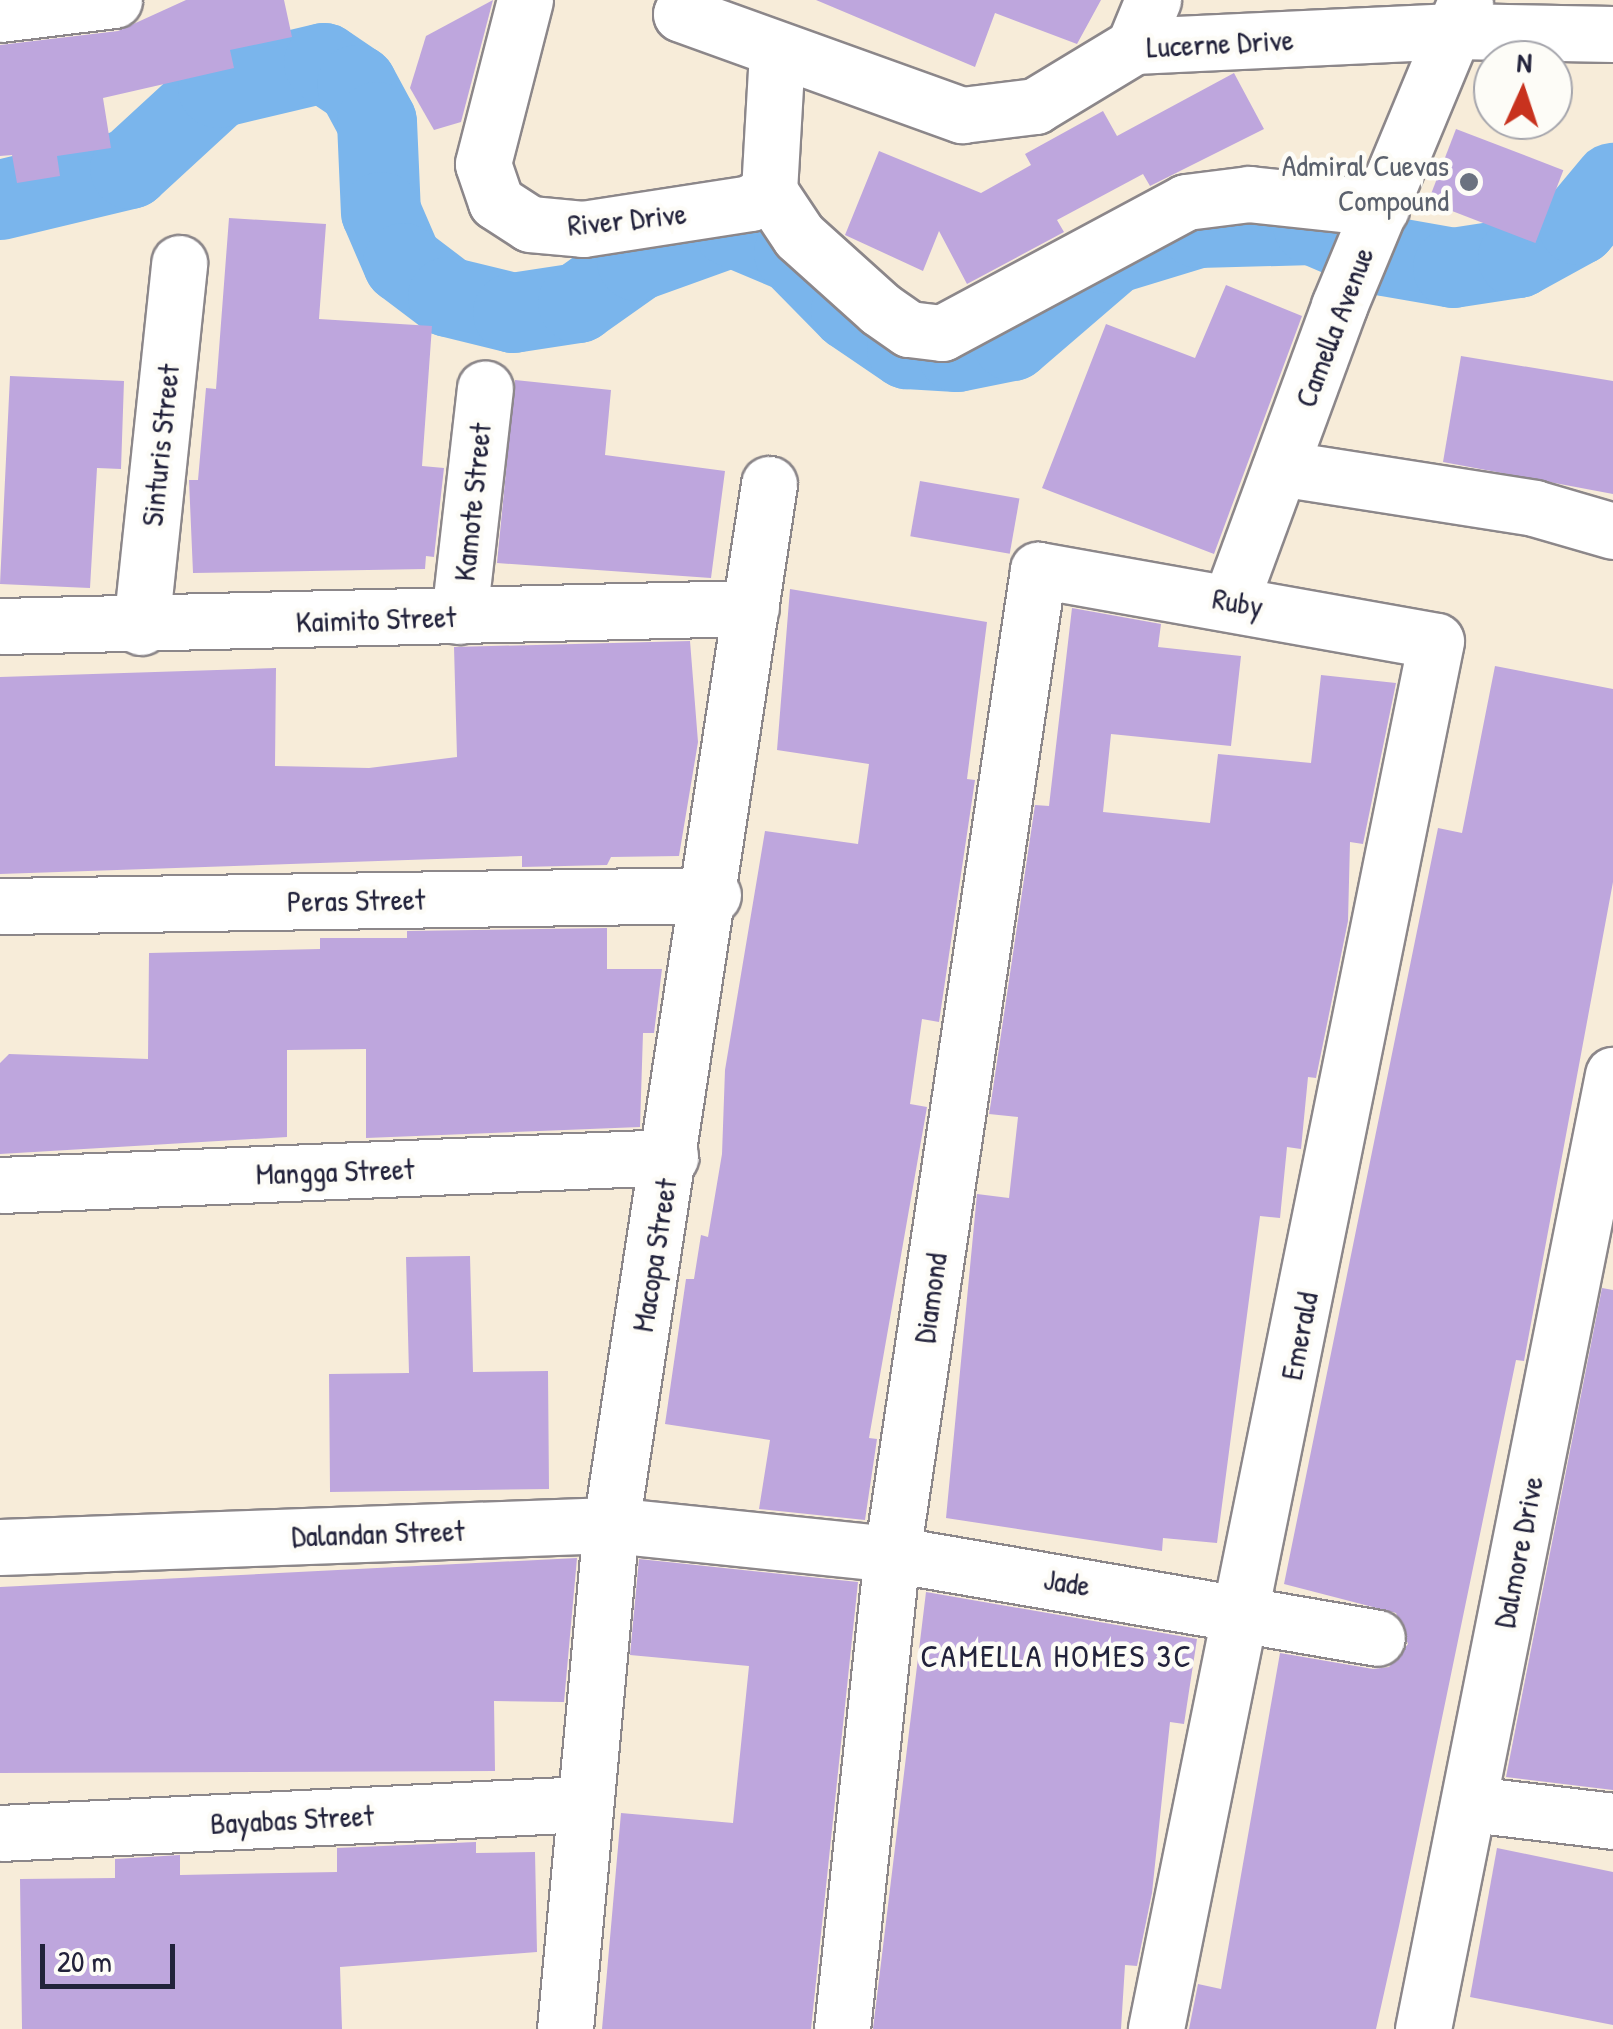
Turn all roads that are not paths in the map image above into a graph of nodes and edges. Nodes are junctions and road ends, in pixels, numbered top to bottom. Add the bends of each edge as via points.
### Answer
1 (524, 0) edge
2 (102, 2) edge
3 (684, 7) edge
4 (0, 14) edge
5 (1460, 16) edge
6 (1144, 23) edge
7 (1613, 34) edge
8 (776, 51) junction
9 (768, 190) junction
10 (1377, 217) junction
11 (180, 263) dead end
12 (484, 388) dead end
13 (1280, 468) junction
14 (769, 484) dead end
15 (1608, 529) edge
16 (1038, 570) joint
17 (1231, 600) junction
18 (751, 608) junction
19 (459, 616) junction
20 (0, 626) edge
21 (142, 627) junction
22 (1436, 641) joint
23 (713, 894) junction
24 (0, 906) edge
25 (1613, 1075) edge
26 (670, 1158) junction
27 (0, 1185) edge
28 (1594, 1257) edge
29 (611, 1525) junction
30 (755, 1538) joint
31 (0, 1547) edge
32 (892, 1554) junction
33 (1245, 1612) junction
34 (1377, 1638) dead end
35 (584, 1804) junction
36 (1471, 1804) junction
37 (1613, 1821) edge
38 (0, 1833) edge
39 (1440, 2026) edge
40 (564, 2029) edge
41 (842, 2029) edge
42 (1156, 2029) edge

1 - 9 street, River Drive via 483,164 496,202 530,224 583,229 750,203
2 - 4 street
3 - 8 street, Lucerne Drive
5 - 6 street, Lucerne Drive
5 - 7 street, Lucerne Drive
5 - 10 street, Camella Avenue
6 - 8 street, Lucerne Drive via 1067,90 1001,116 908,102
8 - 9 street
9 - 10 street via 799,236 880,309 909,329 942,333 1186,202 1249,194
10 - 13 street, Camella Avenue
11 - 21 street, Sinturis Street
12 - 19 street, Kamote Street
13 - 15 street
13 - 17 street, Camella Avenue
14 - 18 street, Macopa Street
16 - 17 street, Ruby
16 - 32 street, Diamond
17 - 22 street, Ruby
18 - 19 street, Kaimito Street
18 - 23 street, Macopa Street
19 - 21 street, Kaimito Street
20 - 21 street, Kaimito Street
22 - 33 street, Emerald
23 - 24 street, Peras Street
23 - 26 street, Macopa Street
25 - 28 street, Dalmore Drive
26 - 27 street, Mangga Street
26 - 29 street, Macopa Street
28 - 36 street, Dalmore Drive
29 - 30 street, Dalandan Street
29 - 31 street, Dalandan Street
29 - 35 street, Macopa Street
30 - 32 street, Jade
32 - 33 street, Jade
32 - 41 street, Diamond
33 - 34 street, Jade
33 - 42 street, Emerald
35 - 38 street, Bayabas Street
35 - 40 street, Macopa Street
36 - 37 street
36 - 39 street, Dalmore Drive

